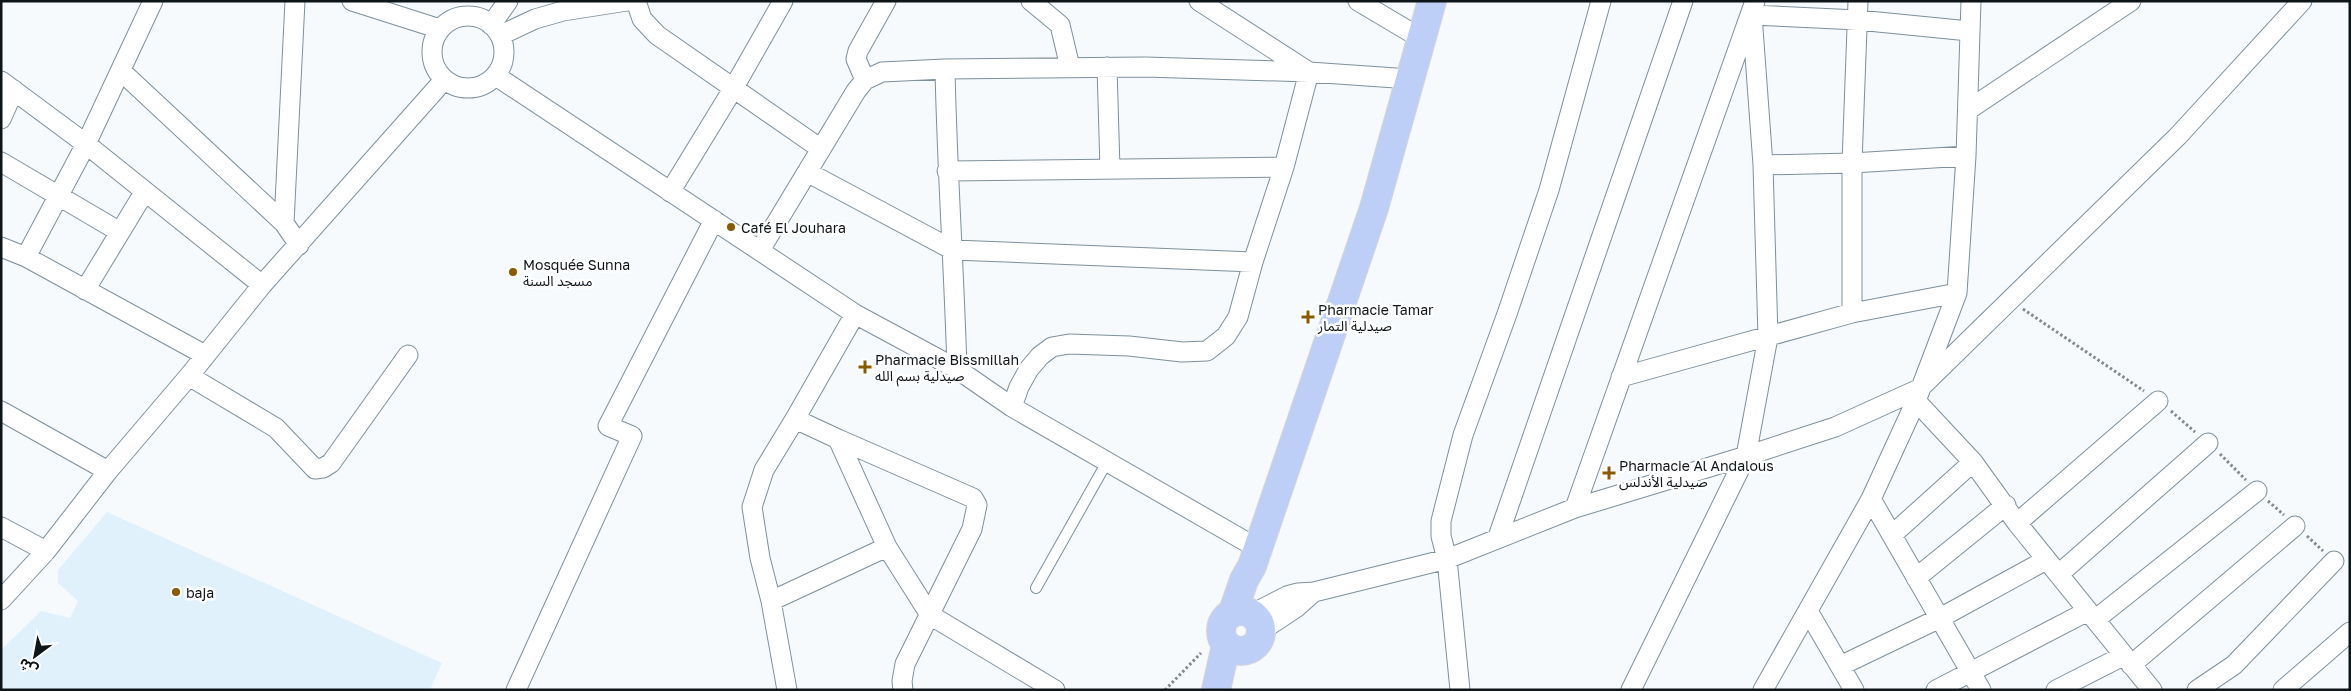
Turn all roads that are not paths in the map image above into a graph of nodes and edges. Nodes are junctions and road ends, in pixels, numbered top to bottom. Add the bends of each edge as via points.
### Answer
1 (153, 1) edge
2 (295, 1) edge
3 (352, 1) edge
4 (508, 1) edge
5 (627, 1) edge
6 (636, 1) edge
7 (783, 1) edge
8 (886, 1) edge
9 (1031, 1) edge
10 (1199, 1) edge
11 (1358, 1) edge
12 (1432, 1) edge
13 (1601, 1) edge
14 (1683, 1) edge
15 (1858, 1) edge
16 (1971, 1) edge
17 (2131, 1) edge
18 (2302, 1) edge
19 (1754, 8) edge
20 (1858, 20) junction
21 (440, 29) junction
22 (496, 30) junction
23 (1969, 31) junction
24 (1422, 39) junction
25 (1107, 67) junction
26 (1070, 68) junction
27 (945, 69) junction
28 (121, 71) junction
29 (1309, 72) junction
30 (496, 76) junction
31 (1410, 79) junction
32 (444, 80) junction
33 (865, 80) junction
34 (8, 86) edge
35 (733, 89) junction
36 (1968, 110) junction
37 (1, 119) edge
38 (86, 144) junction
39 (821, 149) junction
40 (1966, 156) junction
41 (1, 162) edge
42 (1852, 163) junction
43 (1763, 165) junction
44 (1284, 167) junction
45 (1110, 169) junction
46 (946, 171) junction
47 (807, 172) junction
48 (145, 191) junction
49 (670, 192) junction
50 (59, 194) junction
51 (714, 220) junction
52 (284, 224) junction
53 (120, 232) junction
54 (299, 244) junction
55 (2, 248) edge
56 (760, 250) junction
57 (953, 250) junction
58 (26, 257) junction
59 (1253, 262) junction
60 (262, 284) junction
61 (85, 290) junction
62 (1957, 293) junction
63 (1852, 313) junction
64 (855, 314) junction
65 (1768, 337) junction
66 (205, 355) junction
67 (408, 355) dead end
68 (957, 369) junction
69 (189, 376) junction
70 (1621, 377) junction
71 (1918, 395) junction
72 (2158, 401) road end
73 (1012, 407) junction
74 (1, 411) edge
75 (795, 419) junction
76 (838, 439) junction
77 (2208, 443) road end
78 (1746, 456) junction
79 (1107, 462) junction
80 (1973, 462) junction
81 (108, 472) junction
82 (2258, 491) road end
83 (1871, 499) junction
84 (2006, 505) junction
85 (1575, 508) junction
86 (2018, 524) junction
87 (1, 526) edge
88 (2295, 526) road end
89 (1892, 535) junction
90 (1498, 537) junction
91 (887, 547) junction
92 (46, 551) junction
93 (1254, 557) junction
94 (1447, 559) junction
95 (2046, 560) junction
96 (2334, 561) road end
97 (2059, 574) junction
98 (1916, 578) junction
99 (1036, 588) dead end
100 (1, 600) edge
101 (771, 601) junction
102 (1808, 611) junction
103 (930, 615) junction
104 (2092, 615) junction
105 (1940, 618) junction
106 (1241, 629) junction
107 (2350, 632) edge
108 (2127, 660) junction
109 (1840, 666) junction
110 (1970, 672) junction
111 (516, 690) edge
112 (788, 690) edge
113 (903, 690) edge
114 (1055, 690) edge
115 (1216, 690) edge
116 (1235, 690) edge
117 (1460, 690) edge
118 (1631, 690) edge
119 (1763, 690) edge
120 (1854, 690) edge
121 (1936, 690) edge
122 (1981, 690) edge
123 (2056, 690) edge
124 (2152, 690) edge
125 (2197, 690) edge
126 (2283, 690) edge

1 - 28 street
2 - 52 street
3 - 21 street
4 - 22 street
5 - 22 street via 564,11
6 - 35 street via 642,19 657,35
7 - 35 street
8 - 33 street via 858,51 856,59
9 - 26 street via 1060,25
10 - 29 street
11 - 24 street
12 - 24 main road
13 - 94 street via 1549,190 1463,435 1450,482 1441,520
14 - 90 street
15 - 20 street
16 - 23 street
17 - 36 street
18 - 71 street via 2178,136 2009,300
19 - 20 street
19 - 43 street
19 - 70 street
20 - 23 street
20 - 42 street
21 - 22 street via 451,20 465,16 479,17
21 - 32 street via 433,41 432,56 435,69
22 - 30 street via 504,56
23 - 36 street
24 - 31 main road
25 - 26 street
25 - 29 street
25 - 45 street
26 - 27 street
27 - 33 street via 882,72
27 - 46 street
28 - 38 street
28 - 52 street
29 - 31 street
29 - 44 street
30 - 32 street via 485,85 471,89 457,87
30 - 49 street
31 - 93 main road via 1374,208
32 - 54 street
33 - 39 street
34 - 37 street
34 - 38 street
35 - 39 street
35 - 49 street
36 - 40 street
38 - 48 street
38 - 50 street
39 - 47 street
40 - 42 street
40 - 62 street
41 - 50 street
42 - 43 street
42 - 63 street
43 - 65 street
44 - 45 street
44 - 59 street
45 - 46 street
46 - 57 street
47 - 56 street
47 - 57 street
48 - 53 street
48 - 60 street
49 - 51 street
50 - 53 street
50 - 58 street
51 - 56 street
51 - 111 street via 608,426 632,436
52 - 54 street
53 - 61 street
54 - 60 street
55 - 58 street
56 - 64 street
57 - 59 street
57 - 68 street
58 - 61 street
59 - 73 street via 1238,317 1226,336 1207,351 1085,344 1052,347 1030,369 1018,387
60 - 66 street
61 - 66 street
62 - 63 street
62 - 71 street
63 - 65 street
64 - 68 street
64 - 75 street
65 - 70 street
65 - 78 street
66 - 69 street
67 - 69 street via 331,462 315,469 276,428
68 - 73 street
69 - 81 street
70 - 85 street
71 - 78 street
71 - 80 street
71 - 83 street
72 - 86 street
73 - 79 street
74 - 81 street
75 - 76 street
75 - 101 street via 764,470 752,507
76 - 91 street
76 - 103 street via 973,498 977,505 972,529
77 - 97 street
78 - 85 street
78 - 118 street
79 - 93 street
79 - 99 lane
80 - 84 street
80 - 89 street
81 - 92 street
82 - 104 street
83 - 89 street
83 - 102 street
84 - 86 street
84 - 98 street
85 - 90 street
86 - 95 street
87 - 92 street
88 - 108 street
89 - 98 street
90 - 94 street
91 - 101 street
91 - 103 street
92 - 100 street
93 - 106 main road via 1255,584
94 - 106 street via 1314,592 1298,607
94 - 117 street
95 - 97 street
95 - 105 street
96 - 125 street via 2234,665
97 - 104 street
98 - 105 street
101 - 112 street
102 - 109 street
102 - 119 street
103 - 113 street via 905,664
103 - 114 street
104 - 108 street
104 - 110 street
105 - 109 street
105 - 110 street
106 - 115 main road
106 - 116 main road
107 - 126 street
108 - 123 street
108 - 124 street
109 - 120 street
110 - 121 street
110 - 122 street

